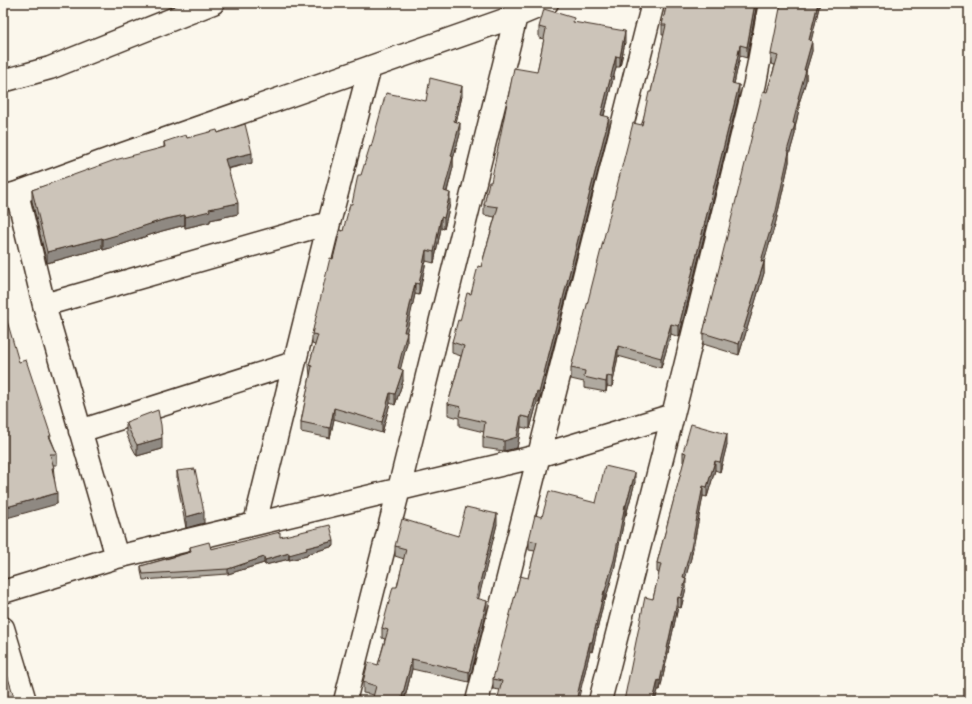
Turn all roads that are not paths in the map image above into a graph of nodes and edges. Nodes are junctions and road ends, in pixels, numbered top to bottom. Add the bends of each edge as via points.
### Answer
1 (213, 3) edge
2 (547, 3) edge
3 (653, 3) edge
4 (770, 3) edge
5 (515, 9) edge
6 (370, 68) junction
7 (3, 81) edge
8 (10, 195) edge
9 (329, 223) junction
10 (44, 305) junction
11 (294, 363) junction
12 (673, 415) junction
13 (80, 431) junction
14 (538, 456) junction
15 (399, 489) junction
16 (255, 523) junction
17 (117, 557) junction
18 (3, 592) edge
19 (3, 628) edge
20 (25, 701) edge
21 (345, 701) edge
22 (477, 701) edge
23 (600, 701) edge

1 - 7 street via 50,68
2 - 5 street
3 - 14 street
4 - 12 street via 755,83
5 - 6 street
5 - 15 street
6 - 8 street
6 - 9 street
8 - 10 street
9 - 10 street
9 - 11 street
10 - 13 street
11 - 13 street
11 - 16 street
12 - 14 street
12 - 23 street
13 - 17 street
14 - 15 street
14 - 22 street
15 - 16 street
15 - 21 street
16 - 17 street
17 - 18 street
19 - 20 street

